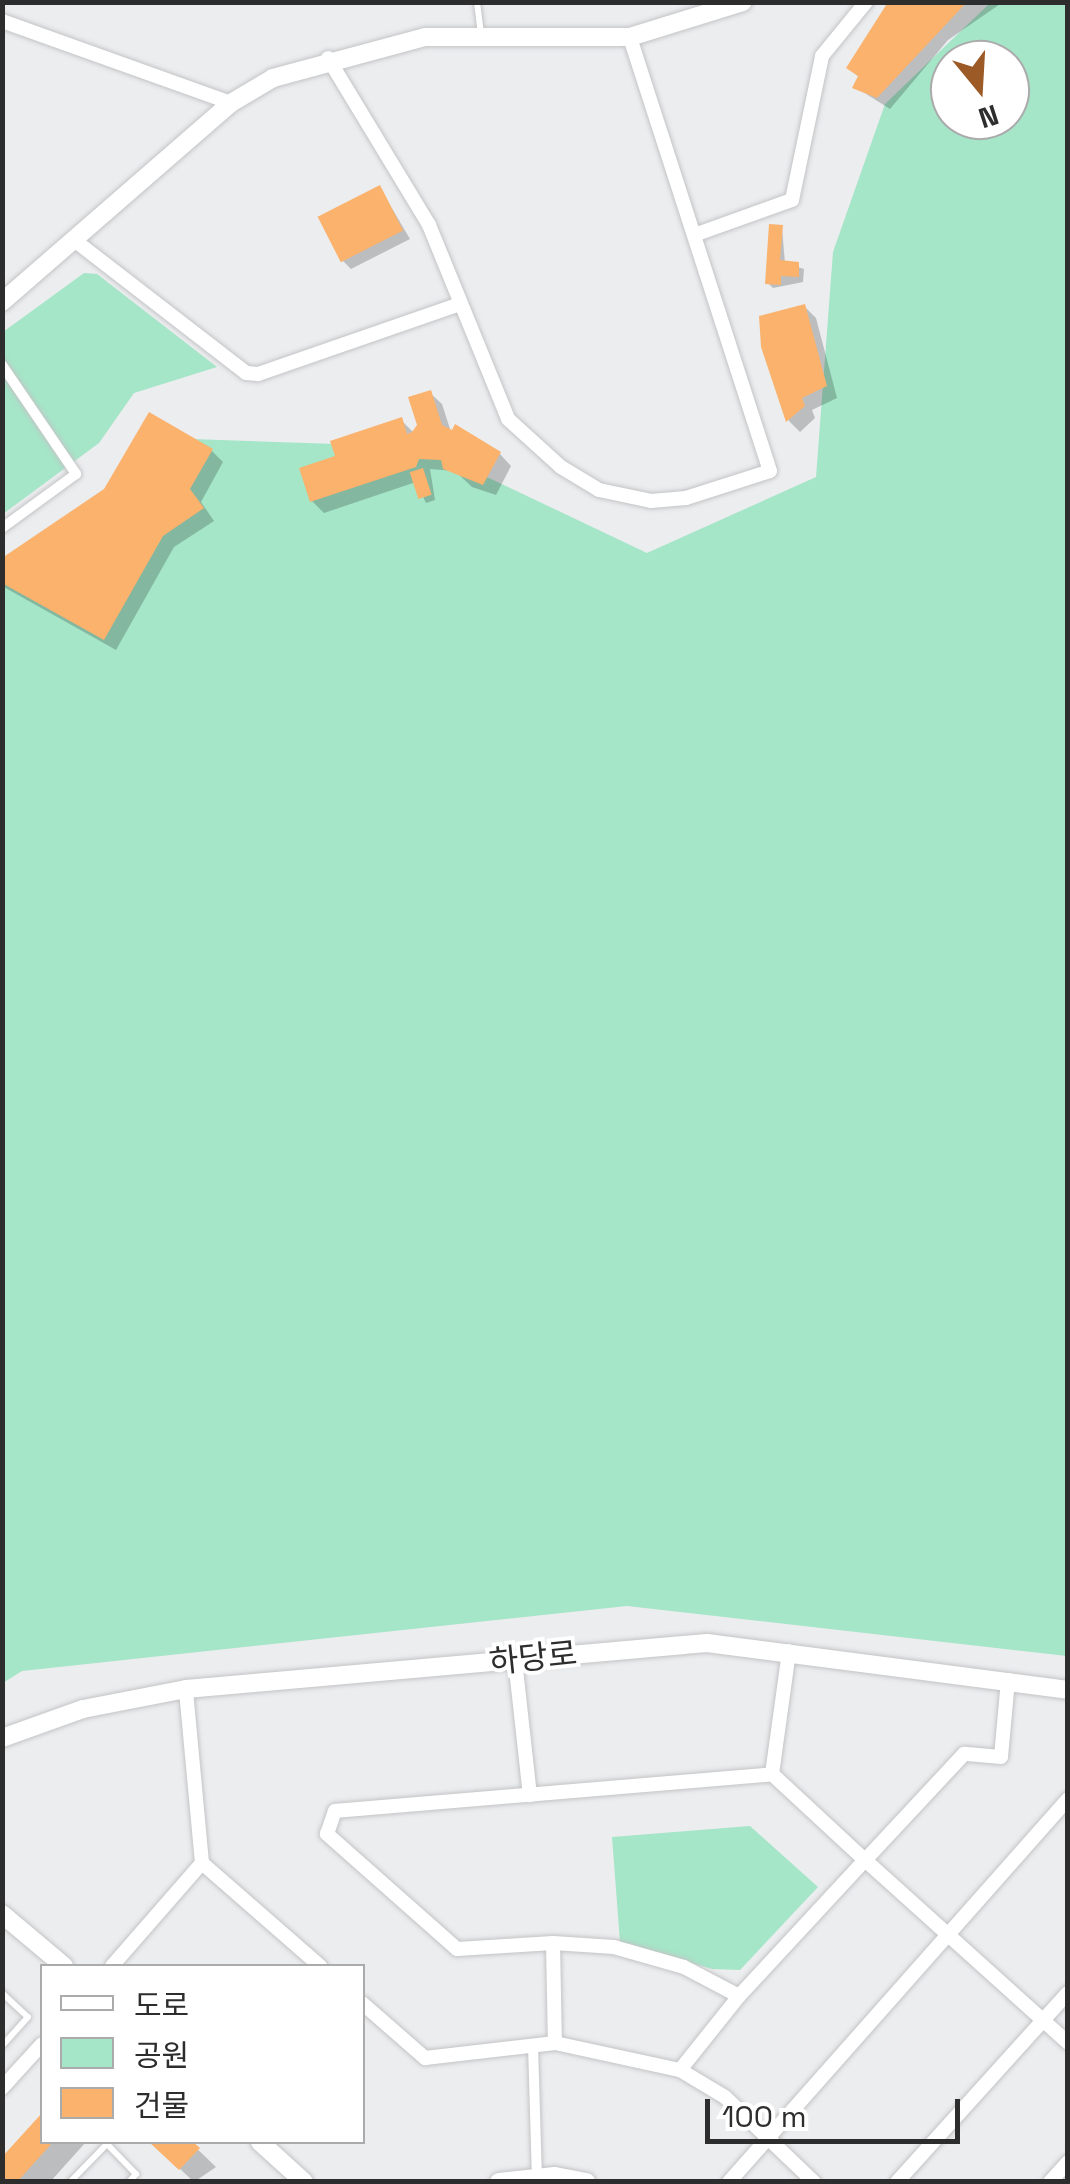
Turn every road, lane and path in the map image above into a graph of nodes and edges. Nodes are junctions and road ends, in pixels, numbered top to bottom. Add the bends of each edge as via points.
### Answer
1 (477, 2) edge
2 (744, 2) edge
3 (866, 2) edge
4 (2, 21) edge
5 (481, 36) junction
6 (630, 37) junction
7 (328, 58) junction
8 (231, 104) junction
9 (697, 234) junction
10 (78, 243) junction
11 (2, 302) edge
12 (460, 304) junction
13 (2, 365) edge
14 (2, 528) edge
15 (788, 1651) junction
16 (515, 1660) junction
17 (1008, 1680) junction
18 (186, 1690) junction
19 (1068, 1690) edge
20 (2, 1738) edge
21 (772, 1774) junction
22 (530, 1795) junction
23 (1068, 1800) edge
24 (866, 1860) junction
25 (202, 1863) junction
26 (2, 1914) edge
27 (946, 1933) junction
28 (553, 1942) junction
29 (62, 1964) edge
30 (114, 1964) edge
31 (318, 1964) edge
32 (2, 1993) edge
33 (1068, 1993) edge
34 (738, 1996) junction
35 (365, 2007) edge
36 (1042, 2020) junction
37 (555, 2043) junction
38 (1068, 2043) edge
39 (2, 2046) edge
40 (40, 2046) edge
41 (534, 2046) junction
42 (680, 2070) junction
43 (2, 2088) edge
44 (769, 2135) junction
45 (262, 2144) edge
46 (1068, 2162) edge
47 (537, 2179) edge
48 (70, 2182) edge
49 (128, 2182) edge
50 (304, 2182) edge
51 (498, 2182) edge
52 (586, 2182) edge
53 (729, 2182) edge
54 (814, 2182) edge
55 (897, 2182) edge
56 (1050, 2182) edge

1 - 5 lane
2 - 6 street
3 - 9 street via 822,56 792,200
4 - 8 street
5 - 6 street
5 - 7 street via 424,36
6 - 9 street
7 - 8 street via 273,78
7 - 12 street via 417,203
8 - 10 street
9 - 12 street via 770,471 739,484 651,501 600,490 561,467 508,419
10 - 11 street
10 - 12 street via 246,372 258,374
13 - 14 street via 76,474
15 - 16 street, 하당로 via 707,1643
15 - 17 street, 하당로
15 - 21 street
16 - 18 street, 하당로
16 - 22 street
17 - 19 street, 하당로
17 - 24 street via 1001,1756 964,1754
18 - 20 street, 하당로 via 83,1709
18 - 25 street
21 - 22 street
21 - 24 street
22 - 28 street via 334,1811 326,1834 456,1949
23 - 27 street
24 - 27 street
24 - 34 street
25 - 30 street
25 - 31 street
26 - 29 street
27 - 36 street
27 - 44 street
28 - 34 street via 614,1947 684,1966
28 - 37 street
32 - 39 lane via 28,2018
33 - 36 street
34 - 42 street
35 - 41 street via 425,2058
36 - 38 street
36 - 55 street
37 - 41 street
37 - 42 street
40 - 43 street
41 - 47 street
42 - 44 street
44 - 53 street
44 - 54 street
45 - 50 street
46 - 56 street
47 - 51 street
47 - 52 street
48 - 49 lane via 107,2144 136,2174

